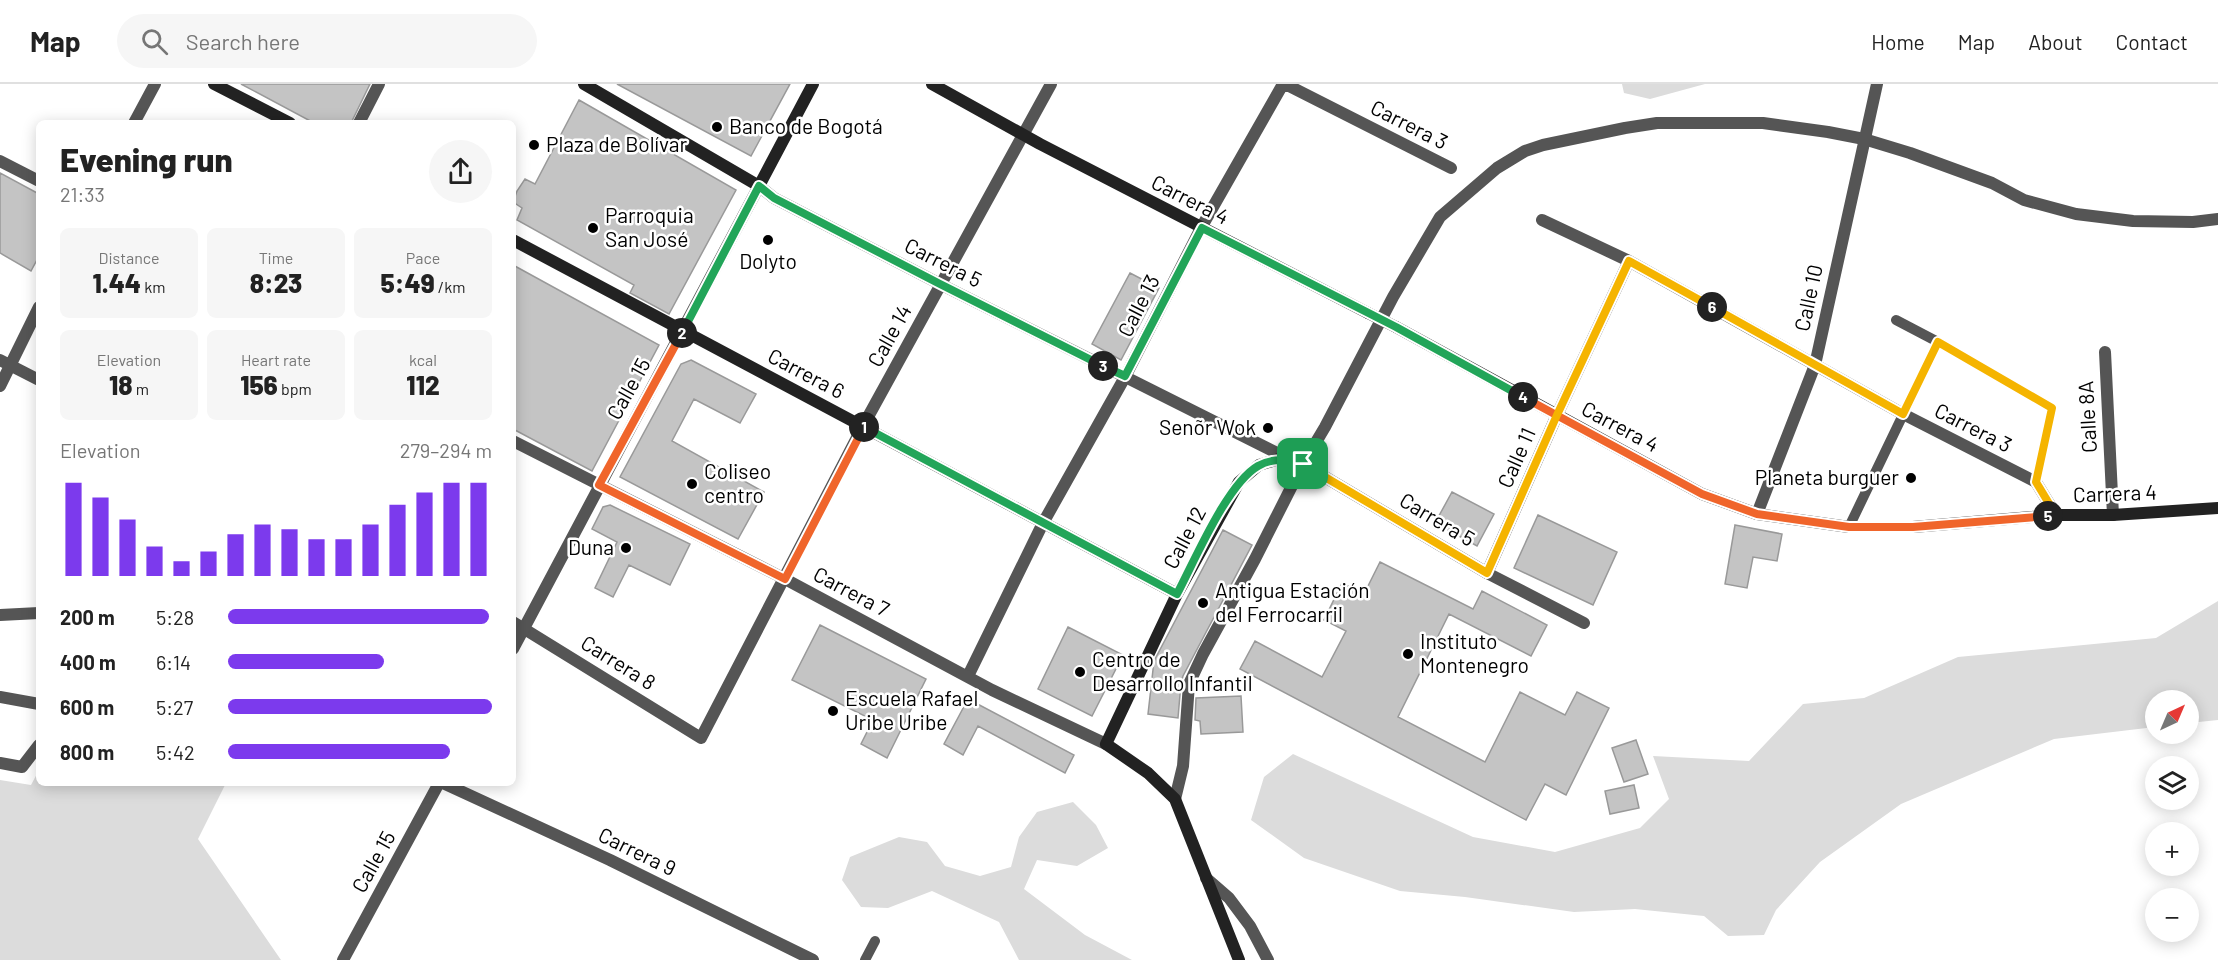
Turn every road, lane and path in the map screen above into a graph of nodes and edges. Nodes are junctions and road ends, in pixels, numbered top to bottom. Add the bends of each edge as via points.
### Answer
1 (155, 84) edge
2 (214, 84) edge
3 (379, 84) edge
4 (584, 84) edge
5 (813, 84) edge
6 (932, 84) edge
7 (1051, 84) edge
8 (1284, 84) edge
9 (1877, 84) edge
10 (136, 120) edge
11 (284, 120) edge
12 (360, 120) edge
13 (1023, 134) junction
14 (1864, 139) junction
15 (0, 160) edge
16 (1451, 168) dead end
17 (36, 179) edge
18 (759, 186) junction
19 (2218, 219) edge
20 (1542, 220) dead end
21 (1202, 228) junction
22 (516, 242) edge
23 (1629, 261) junction
24 (940, 284) junction
25 (36, 312) edge
26 (1896, 320) dead end
27 (683, 331) junction
28 (1938, 342) junction
29 (2105, 352) dead end
30 (5, 363) edge
31 (1815, 365) junction
32 (1125, 376) junction
33 (36, 378) edge
34 (0, 386) edge
35 (1903, 414) junction
36 (1557, 415) junction
37 (863, 426) junction
38 (516, 443) edge
39 (1298, 462) junction
40 (2036, 482) junction
41 (599, 485) junction
42 (2218, 508) edge
43 (1757, 514) junction
44 (2056, 515) junction
45 (2113, 515) junction
46 (1043, 523) junction
47 (1849, 527) junction
48 (1487, 573) junction
49 (785, 579) junction
50 (1177, 594) junction
51 (36, 613) edge
52 (0, 615) edge
53 (1584, 624) dead end
54 (519, 625) edge
55 (968, 676) junction
56 (0, 697) edge
57 (36, 703) edge
58 (701, 738) joint
59 (1107, 744) junction
60 (36, 749) edge
61 (0, 763) edge
62 (439, 786) edge
63 (448, 786) edge
64 (1176, 799) junction
65 (1206, 878) junction
66 (875, 941) dead end
67 (343, 960) edge
68 (813, 960) edge
69 (864, 960) edge
70 (1239, 960) edge
71 (1268, 960) edge

1 - 10 street
2 - 11 main road
3 - 12 street
4 - 18 main road, Carrera 5
5 - 18 main road, Calle 15
6 - 13 main road, Carrera 4
7 - 13 street, Calle 14
8 - 16 street, Carrera 3
8 - 21 street, Calle 13
9 - 14 street, Calle 10
13 - 21 main road, Carrera 4
13 - 24 street, Calle 14
14 - 19 street via 2052,208 2133,221
14 - 31 street, Calle 10
14 - 39 street via 1763,123 1657,123 1524,151 1497,168 1440,217 1325,427
15 - 17 street
18 - 24 street, Carrera 5 via 774,198
18 - 27 street, Calle 15
20 - 23 street, Carrera 3
21 - 32 street, Calle 13
21 - 36 main road, Carrera 4, bridge
22 - 27 main road, Carrera 6
23 - 31 street, Carrera 3
23 - 36 street, Calle 11
24 - 32 street, Carrera 5
24 - 37 street, Calle 14
25 - 30 street
26 - 28 lane
27 - 37 main road, Carrera 6
27 - 41 street, Calle 15
28 - 35 lane
28 - 40 lane via 2052,408
29 - 45 street, Calle 8A
30 - 33 street
30 - 34 street
31 - 35 street, Carrera 3
31 - 43 street, Calle 10
32 - 39 street, Carrera 5
32 - 46 street, Calle 13
35 - 40 street, Carrera 3
35 - 47 lane
36 - 43 main road, Carrera 4 via 1702,494
36 - 48 main road, Calle 11
37 - 46 main road, Carrera 6
37 - 49 street, Calle 14
38 - 41 street, Carrera 7
39 - 48 main road, Carrera 5
39 - 50 main road, Calle 12 via 1279,459 1259,465 1239,482
39 - 64 street via 1255,559 1189,684 1183,766
40 - 44 street
41 - 49 street, Carrera 7
41 - 54 street, Calle 15
42 - 45 main road, Carrera 4
43 - 47 main road, Carrera 4
44 - 45 main road, Carrera 4
44 - 47 main road, Carrera 4 via 1913,527
46 - 50 main road, Carrera 6
46 - 55 street, Calle 13
48 - 53 street, Carrera 5
49 - 55 street, Carrera 7
49 - 58 street, Calle 14
50 - 59 main road, Calle 12
51 - 52 street
54 - 58 street, Carrera 8
55 - 59 street, Carrera 7
56 - 57 street
59 - 64 main road via 1148,772
60 - 61 street via 22,766
62 - 67 street, Calle 15
63 - 68 street, Carrera 9 via 610,860
64 - 65 main road
65 - 70 main road
65 - 71 street via 1229,898
66 - 69 lane

